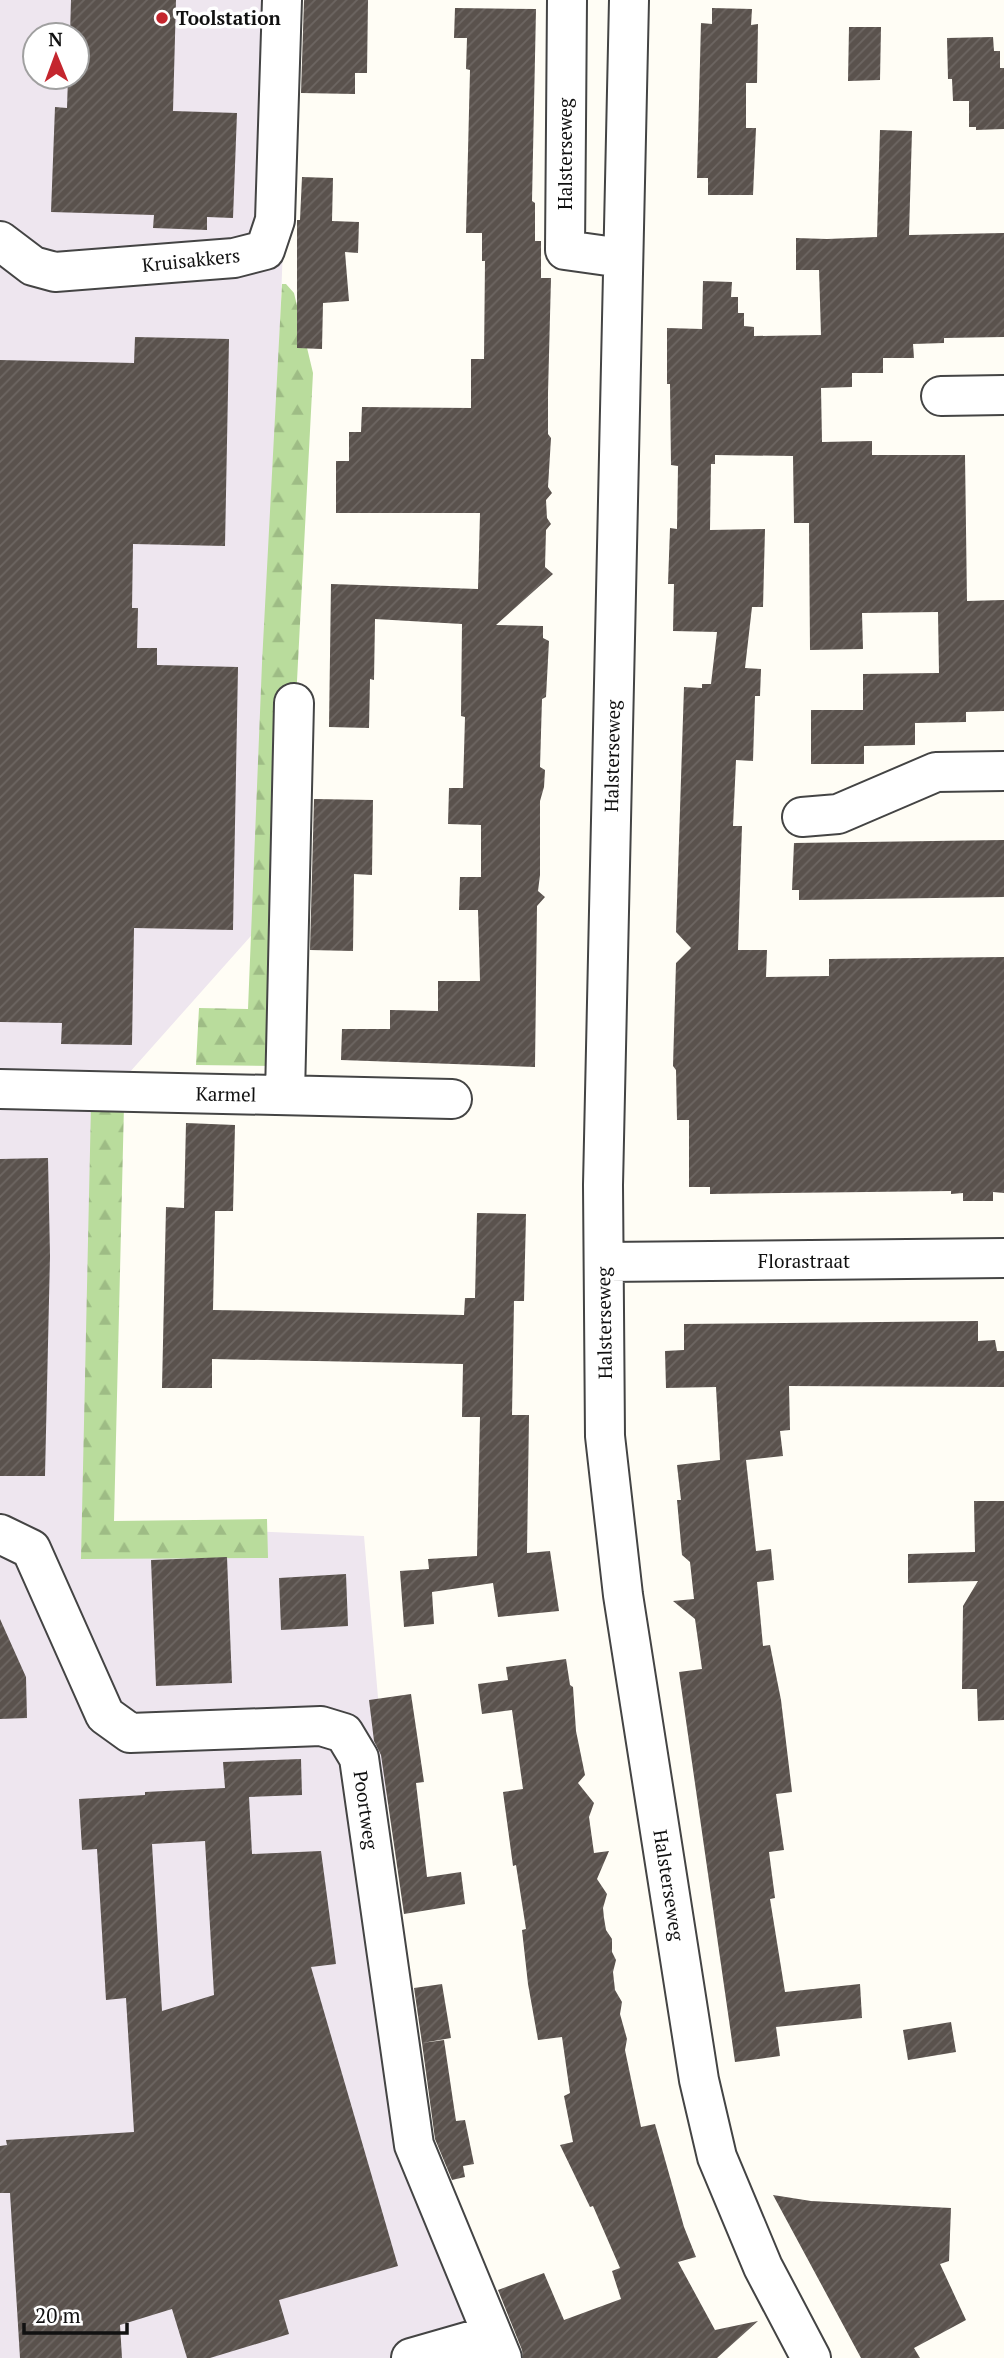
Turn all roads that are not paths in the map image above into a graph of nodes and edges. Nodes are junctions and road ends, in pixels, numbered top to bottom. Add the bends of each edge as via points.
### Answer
1 (282, 0) edge
2 (567, 0) edge
3 (629, 0) edge
4 (0, 241) edge
5 (622, 258) junction
6 (1004, 395) edge
7 (941, 397) dead end
8 (293, 703) dead end
9 (1004, 771) edge
10 (802, 817) dead end
11 (0, 1089) edge
12 (285, 1095) junction
13 (452, 1099) dead end
14 (1004, 1258) edge
15 (604, 1262) junction
16 (0, 1534) edge
17 (497, 2346) edge
18 (411, 2358) edge
19 (811, 2358) edge

1 - 4 street, Kruisakkers via 275,220 265,250 234,258 55,272 33,266
2 - 5 street, Halsterseweg via 565,250
3 - 5 street, Halsterseweg
5 - 15 street, Halsterseweg
6 - 7 street
8 - 12 street
9 - 10 street via 936,772 838,814
11 - 12 street, Karmel
12 - 13 street, Karmel
14 - 15 street, Florastraat
15 - 19 street, Halsterseweg via 605,1436 623,1595 699,2080 717,2157 762,2267
16 - 17 street, Poortweg via 32,1549 105,1715 130,1732 321,1726 344,1733 359,1758 414,2145
17 - 18 street, Poortweg

